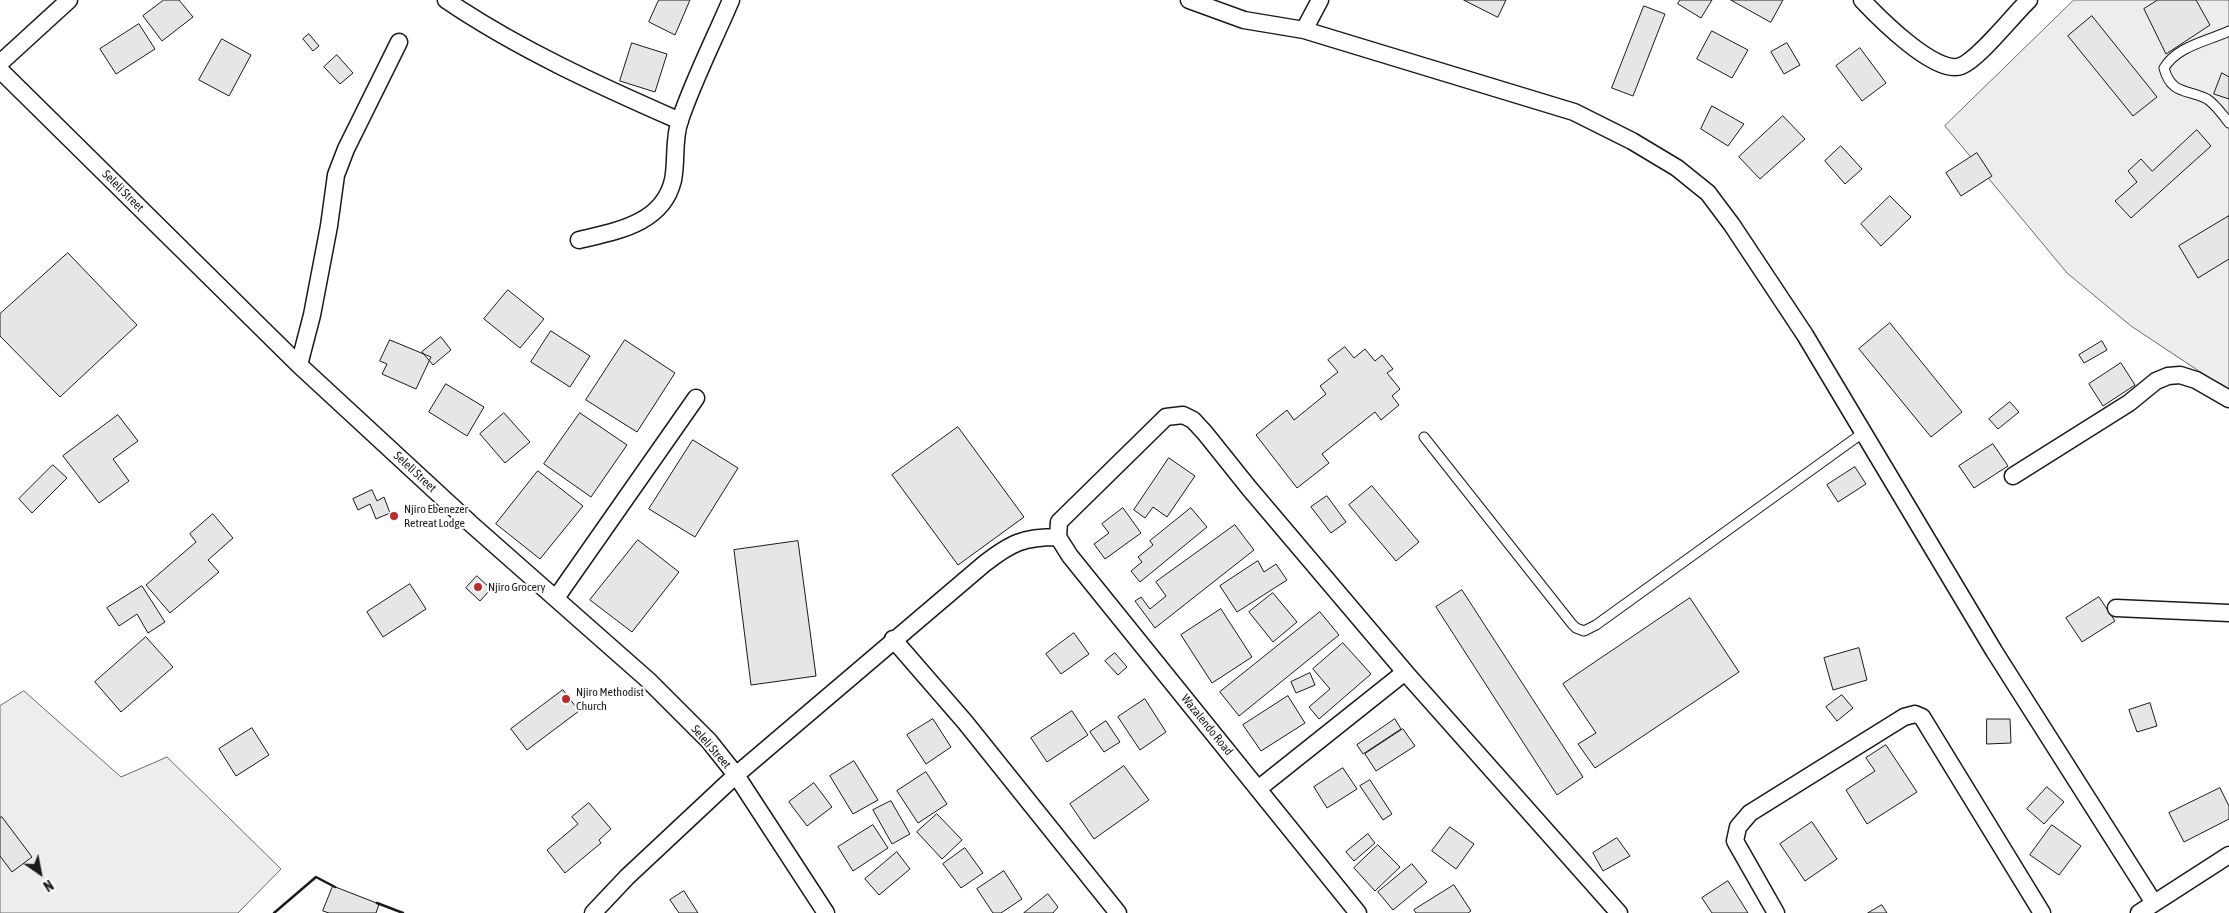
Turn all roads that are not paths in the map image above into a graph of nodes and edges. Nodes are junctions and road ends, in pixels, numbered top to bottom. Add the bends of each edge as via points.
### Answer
1 (68, 0) edge
2 (446, 0) edge
3 (731, 0) edge
4 (1189, 0) edge
5 (1320, 0) edge
6 (1862, 0) edge
7 (2029, 0) edge
8 (1304, 30) junction
9 (2229, 31) edge
10 (399, 42) dead end
11 (0, 63) edge
12 (0, 70) edge
13 (680, 121) junction
14 (2229, 123) edge
15 (579, 240) dead end
16 (299, 364) junction
17 (696, 398) dead end
18 (2229, 400) edge
19 (1864, 432) junction
20 (1424, 437) dead end
21 (2013, 476) dead end
22 (1058, 537) junction
23 (556, 598) junction
24 (2116, 608) dead end
25 (2229, 613) edge
26 (893, 639) junction
27 (1405, 672) junction
28 (736, 775) junction
29 (1258, 789) junction
30 (2229, 855) edge
31 (2154, 903) junction
32 (593, 913) edge
33 (826, 913) edge
34 (1118, 913) edge
35 (1358, 913) edge
36 (1619, 913) edge
37 (1776, 913) edge
38 (2042, 913) edge
39 (2139, 913) edge

1 - 11 street
2 - 13 street via 475,20 611,91
3 - 13 street
4 - 8 street via 1244,20
5 - 8 street
6 - 7 street via 1928,57 1956,67 1984,47
8 - 19 street via 1574,112 1677,168 1708,193 1732,225
9 - 14 lane via 2195,45 2164,68 2170,82 2189,95 2210,102
10 - 16 street via 336,175 330,226
12 - 16 street, Seleli Street
13 - 15 street via 668,196 650,216 626,228
16 - 23 street, Seleli Street
17 - 23 street
18 - 21 street via 2196,380 2180,375 2168,376
19 - 20 lane via 1584,631 1572,624
19 - 31 street via 1994,651
22 - 26 street via 1022,540 1004,549
22 - 27 street via 1059,522 1138,443 1166,417 1183,415 1205,433
22 - 29 street, Wazalendo Road
23 - 28 street, Seleli Street via 648,680 721,754
24 - 25 street
26 - 28 street
26 - 34 street via 965,722
27 - 29 street
27 - 36 street
28 - 32 street
28 - 33 street, Seleli Street
29 - 35 street, Wazalendo Road
30 - 31 street
31 - 39 street
37 - 38 street via 1735,841 1738,827 1750,813 1904,717 1915,714 1922,717

